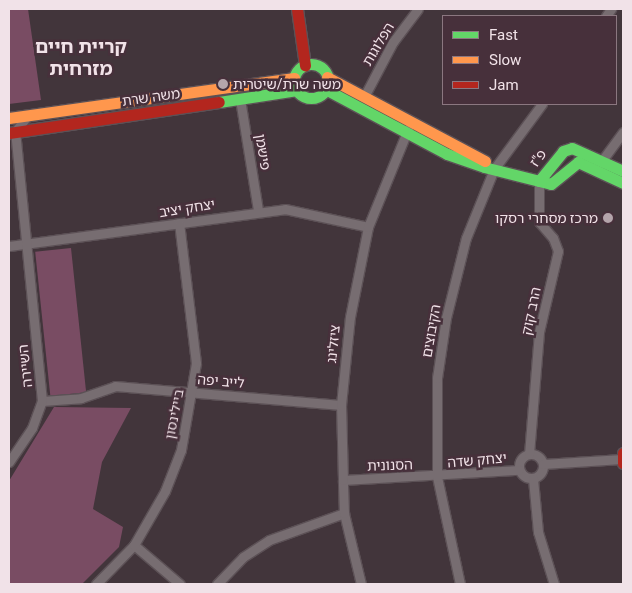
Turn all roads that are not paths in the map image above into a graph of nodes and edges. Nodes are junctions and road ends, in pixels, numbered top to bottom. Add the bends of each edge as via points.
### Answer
1 (297, 9) edge
2 (418, 9) edge
3 (306, 65) junction
4 (327, 77) junction
5 (294, 78) junction
6 (297, 90) junction
7 (325, 90) junction
8 (364, 95) junction
9 (240, 99) junction
10 (541, 105) edge
11 (28, 115) junction
12 (9, 118) edge
13 (420, 126) junction
14 (403, 132) junction
15 (623, 132) edge
16 (12, 133) edge
17 (599, 165) junction
18 (494, 169) junction
19 (623, 171) edge
20 (539, 181) junction
21 (623, 183) edge
22 (258, 210) junction
23 (179, 224) junction
24 (368, 227) junction
25 (27, 243) junction
26 (9, 246) edge
27 (194, 393) junction
28 (42, 401) junction
29 (341, 405) junction
30 (529, 454) junction
31 (623, 459) edge
32 (9, 462) edge
33 (543, 464) junction
34 (519, 470) junction
35 (437, 477) junction
36 (533, 479) junction
37 (343, 480) junction
38 (344, 513) junction
39 (134, 545) junction
40 (96, 584) edge
41 (180, 584) edge
42 (217, 584) edge
43 (360, 584) edge
44 (460, 584) edge
45 (554, 584) edge

1 - 3 street
2 - 8 street, הפלוגות via 393,42
3 - 4 street via 319,66
3 - 5 street
4 - 7 street
4 - 8 street
5 - 6 street
5 - 11 street, משה שרת
6 - 7 street via 311,98
6 - 9 street, משה שרת
7 - 14 street
8 - 13 street
9 - 16 street, משה שרת
9 - 22 street, פישמן
10 - 18 street, הקיבוצים
11 - 12 street, משה שרת
11 - 16 street
13 - 14 street
13 - 18 street
14 - 18 street via 447,154
14 - 24 street, ציזלינג
15 - 17 street
16 - 25 street, השיירה
17 - 19 street, פ"ז
17 - 20 street, פ"ז via 575,162 554,184
17 - 21 street, פ"ז
18 - 20 street
18 - 35 street, הקיבוצים via 466,238 446,318 437,378
20 - 30 street, הרב קוק via 539,222 553,238 558,251 539,332
22 - 23 street, יצחק יציב
22 - 24 street, יצחק יציב via 319,213
23 - 25 street, יצחק יציב
23 - 27 street, ביילינסון via 193,329
24 - 29 street, ציזלינג via 350,317
25 - 26 street, יצחק יציב
25 - 28 street, השיירה
27 - 28 street, לייב יפה via 115,386 81,398
27 - 29 street, לייב יפה
27 - 39 street, ביילינסון via 168,482
28 - 32 street, השיירה via 32,428
29 - 37 street, ציזלינג
30 - 33 street
30 - 34 street via 521,460
31 - 33 street
33 - 36 street via 540,475
34 - 35 street, יצחק שדה
34 - 36 street
35 - 37 street, הסנונית
35 - 44 street, הקיבוצים
36 - 45 street via 538,532
37 - 38 street, ציזלינג
38 - 42 street via 269,540 242,558
38 - 43 street, ציזלינג
39 - 40 street, ביילינסון
39 - 41 street

